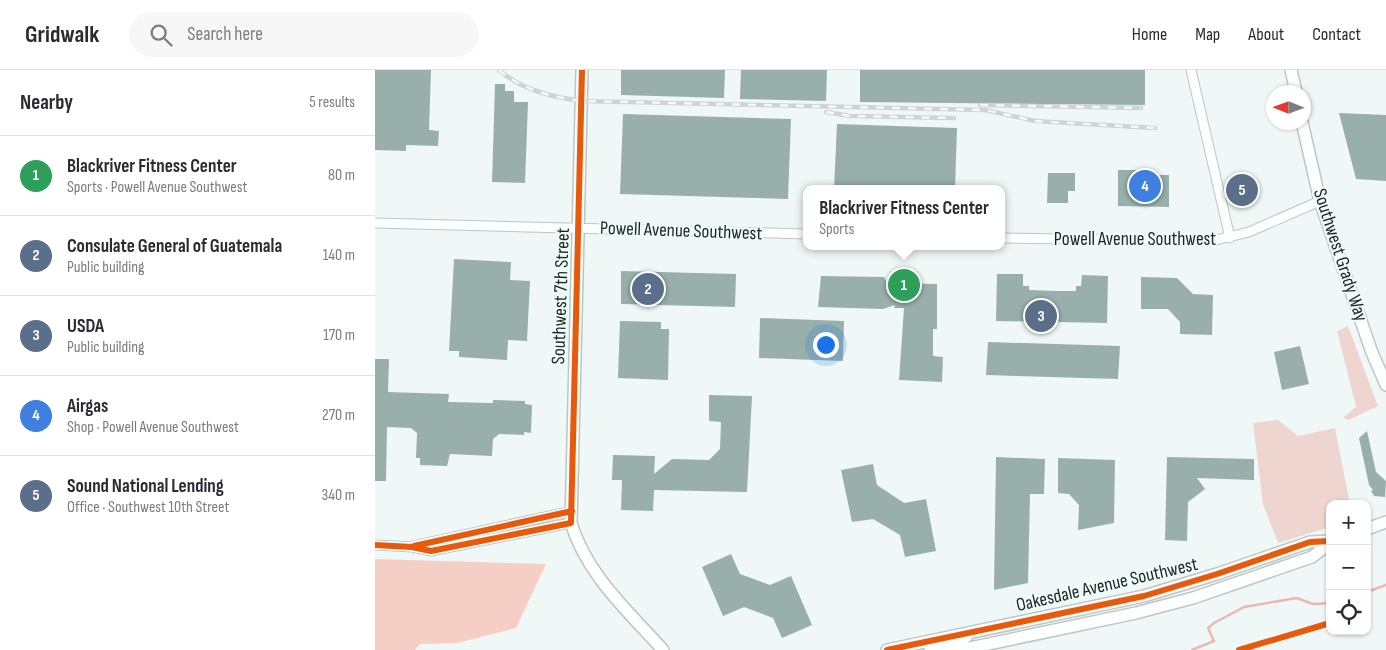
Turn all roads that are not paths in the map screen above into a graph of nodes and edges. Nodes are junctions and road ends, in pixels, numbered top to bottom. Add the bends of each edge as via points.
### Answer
1 (582, 70) edge
2 (1191, 70) edge
3 (1291, 70) edge
4 (1294, 85) edge
5 (1305, 130) edge
6 (1320, 201) junction
7 (375, 223) edge
8 (579, 228) junction
9 (803, 234) edge
10 (1005, 238) edge
11 (1230, 238) junction
12 (1386, 385) edge
13 (571, 517) junction
14 (1386, 522) edge
15 (1371, 528) edge
16 (1326, 542) edge
17 (375, 545) edge
18 (1326, 545) edge
19 (1233, 585) junction
20 (1129, 599) junction
21 (972, 632) junction
22 (663, 650) edge
23 (887, 650) edge
24 (929, 650) edge
25 (960, 650) edge

1 - 8 street, Southwest 7th Street
2 - 11 street
3 - 4 street
5 - 6 street, Southwest Grady Way
6 - 11 street, Powell Avenue Southwest
6 - 12 street, Southwest Grady Way
7 - 8 street, Powell Avenue Southwest
8 - 9 street, Powell Avenue Southwest
8 - 13 street, Southwest 7th Street
10 - 11 street, Powell Avenue Southwest via 1181,242
13 - 17 street via 412,546
13 - 22 street, Southwest 7th Street via 578,544 600,580
14 - 15 street
16 - 20 street, Oakesdale Avenue Southwest via 1310,542 1217,574
18 - 19 street, Oakesdale Avenue Southwest via 1312,557
19 - 20 street via 1211,586 1142,605
19 - 25 street, Oakesdale Avenue Southwest via 1136,613
20 - 21 street, Oakesdale Avenue Southwest
21 - 23 street, Oakesdale Avenue Southwest
21 - 24 street via 956,644

